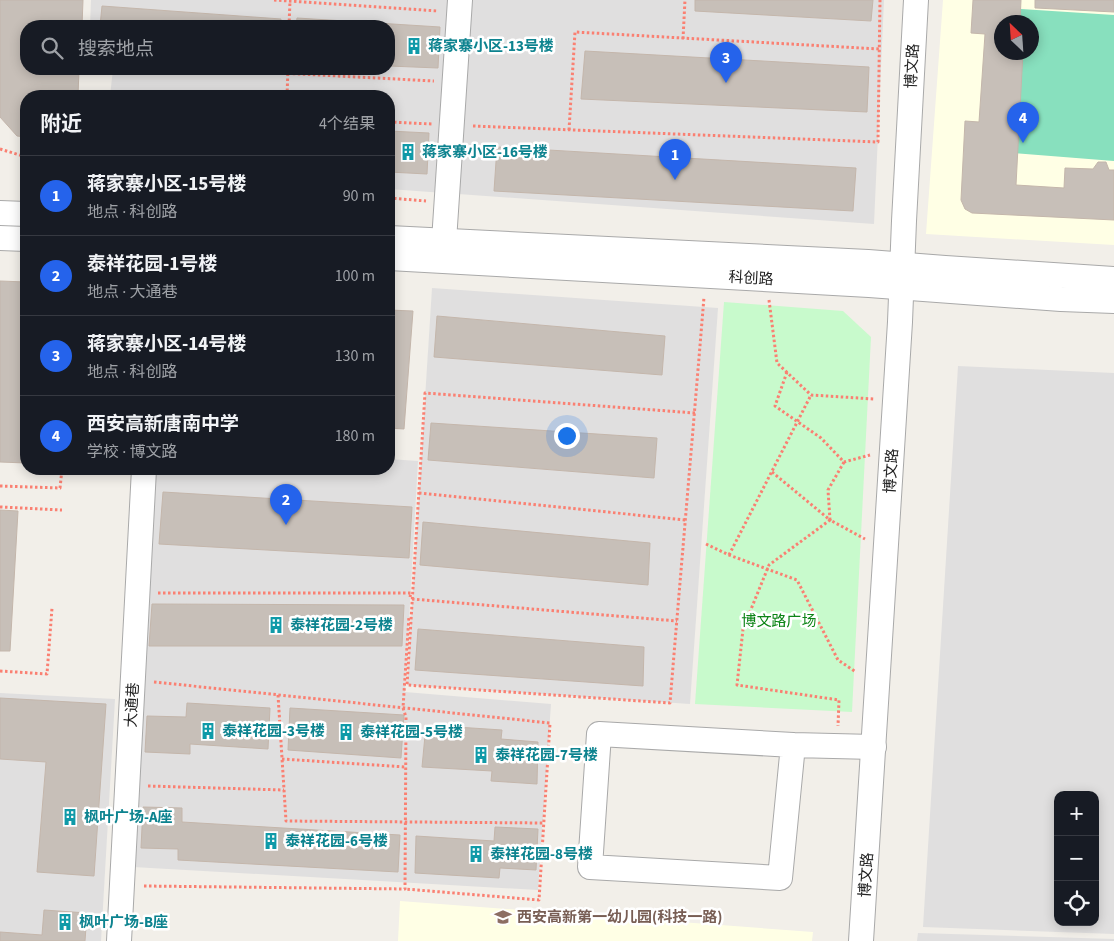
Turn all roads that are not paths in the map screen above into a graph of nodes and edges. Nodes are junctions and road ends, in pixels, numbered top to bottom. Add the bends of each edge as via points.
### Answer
1 (916, 0) edge
2 (459, 6) edge
3 (0, 213) edge
4 (20, 214) edge
5 (0, 238) edge
6 (20, 239) edge
7 (395, 239) edge
8 (444, 251) junction
9 (395, 257) edge
10 (902, 264) junction
11 (1114, 279) edge
12 (900, 288) junction
13 (1114, 300) edge
14 (144, 475) edge
15 (794, 746) junction
16 (874, 747) junction
17 (119, 941) edge
18 (862, 941) edge

1 - 10 street, 博文路
2 - 8 street
3 - 4 street
5 - 6 street
7 - 8 street, 科创路
8 - 9 street, 科创路
8 - 10 street, 科创路
8 - 12 street, 科创路 via 706,276
10 - 11 street, 科创路
10 - 12 street, 博文路
12 - 13 street, 科创路
12 - 16 street, 博文路
14 - 17 street, 大通巷
15 - 15 street via 599,734 590,867 780,878
15 - 16 street
16 - 18 street, 博文路

